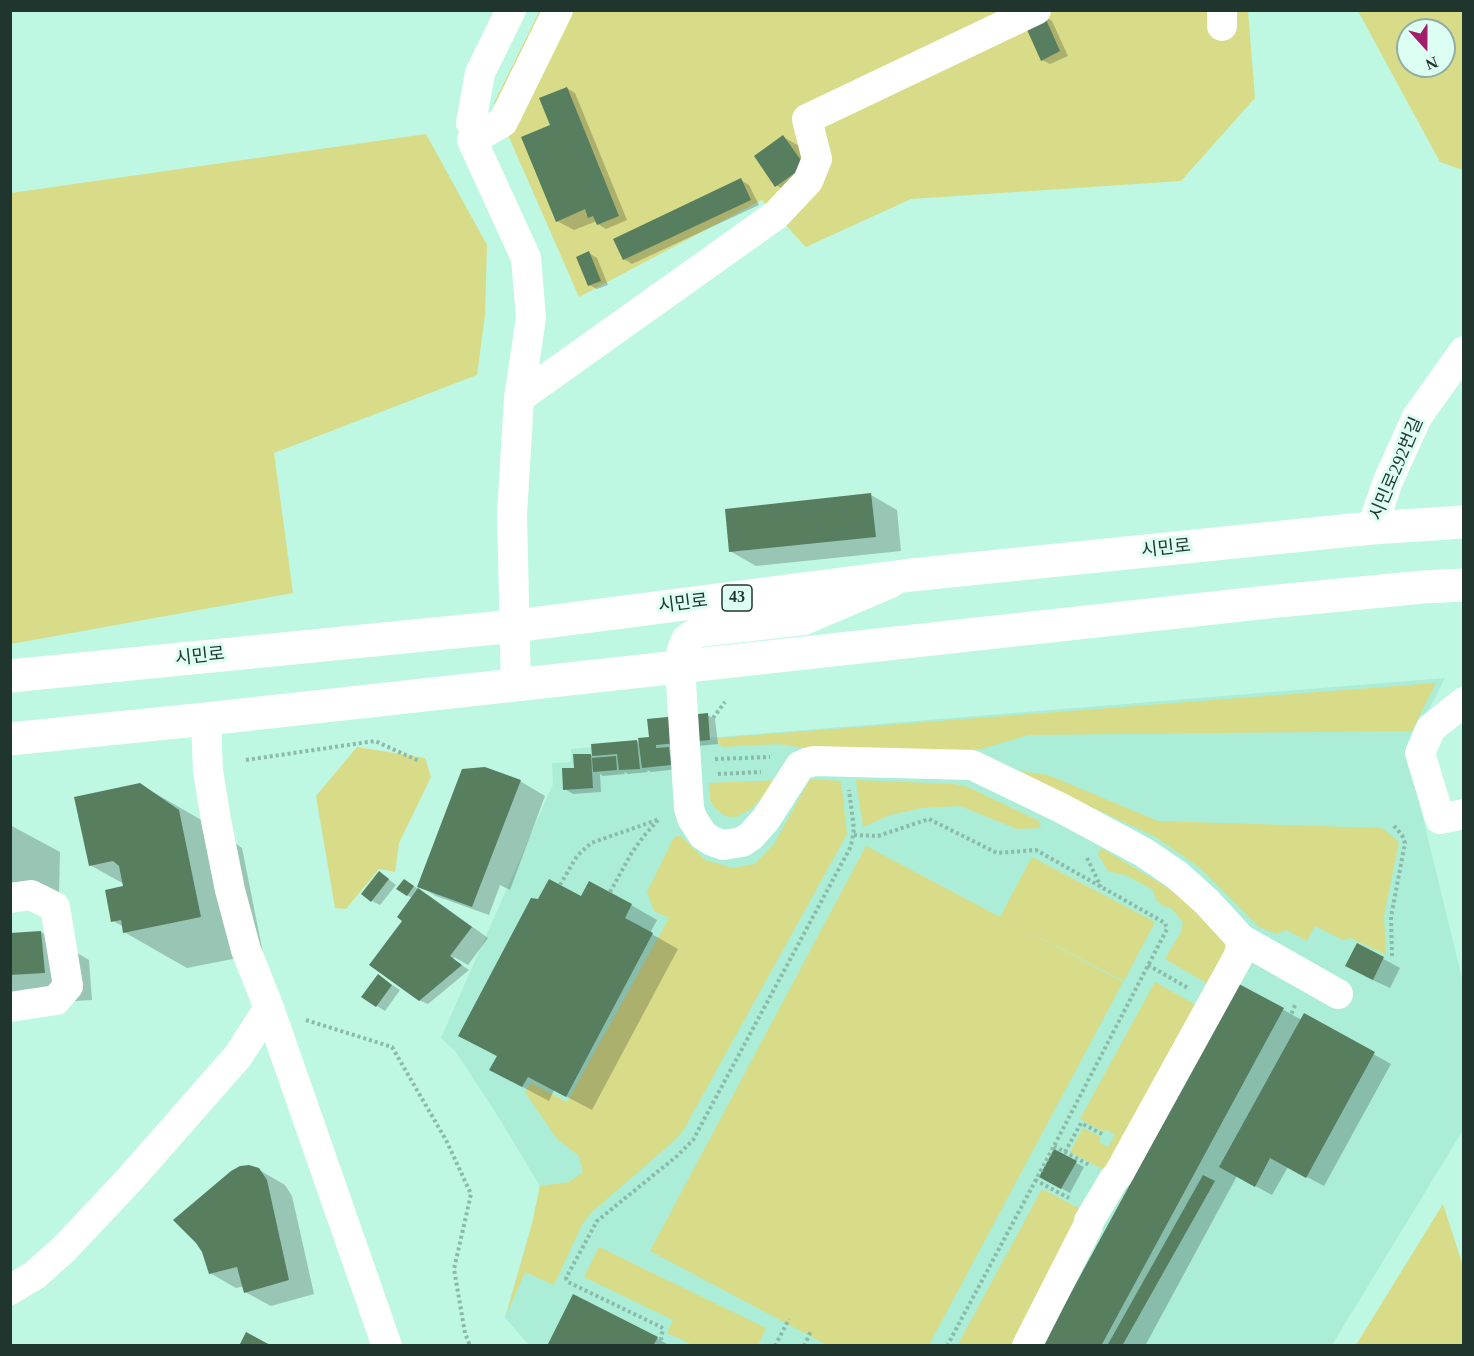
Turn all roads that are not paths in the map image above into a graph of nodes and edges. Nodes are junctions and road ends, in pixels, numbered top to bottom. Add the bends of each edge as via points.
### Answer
1 (512, 10) edge
2 (558, 10) edge
3 (1036, 10) edge
4 (471, 123) dead end
5 (1464, 351) edge
6 (519, 398) junction
7 (1464, 522) edge
8 (1372, 528) junction
9 (911, 575) junction
10 (1464, 585) edge
11 (515, 626) junction
12 (680, 668) junction
13 (10, 676) edge
14 (516, 685) junction
15 (1464, 702) edge
16 (206, 719) junction
17 (10, 739) edge
18 (1005, 757) dead end
19 (972, 765) junction
20 (1464, 814) edge
21 (10, 898) edge
22 (1240, 939) junction
23 (1338, 994) dead end
24 (10, 1007) edge
25 (268, 1008) junction
26 (10, 1290) edge
27 (387, 1346) edge
28 (1027, 1346) edge

1 - 4 street via 480,73
2 - 6 street via 503,122 471,140 526,258 531,318
3 - 6 street via 807,119 816,159 808,181 776,215
5 - 8 street, 시민로292번길 via 1417,417
6 - 11 street via 512,514
7 - 8 main road, 시민로 / 43
8 - 9 main road, 시민로 / 43
9 - 11 main road, 시민로 / 43
9 - 12 street via 804,620 699,632 686,640
10 - 12 main road via 1268,602
11 - 13 main road, 시민로 / 43
11 - 14 street
12 - 14 main road
12 - 19 street via 689,808 703,835 723,845 751,836 800,766 807,763
14 - 16 main road
15 - 20 street via 1431,728 1420,753 1440,819
16 - 17 main road
16 - 25 street via 208,771 230,890 246,950
18 - 19 street
19 - 22 street via 1143,852 1177,875
21 - 24 street via 31,895 56,907 69,986 56,1000
22 - 23 street
22 - 28 street via 1237,959 1089,1221
25 - 26 street via 238,1056 130,1179 64,1249 35,1275
25 - 27 street

